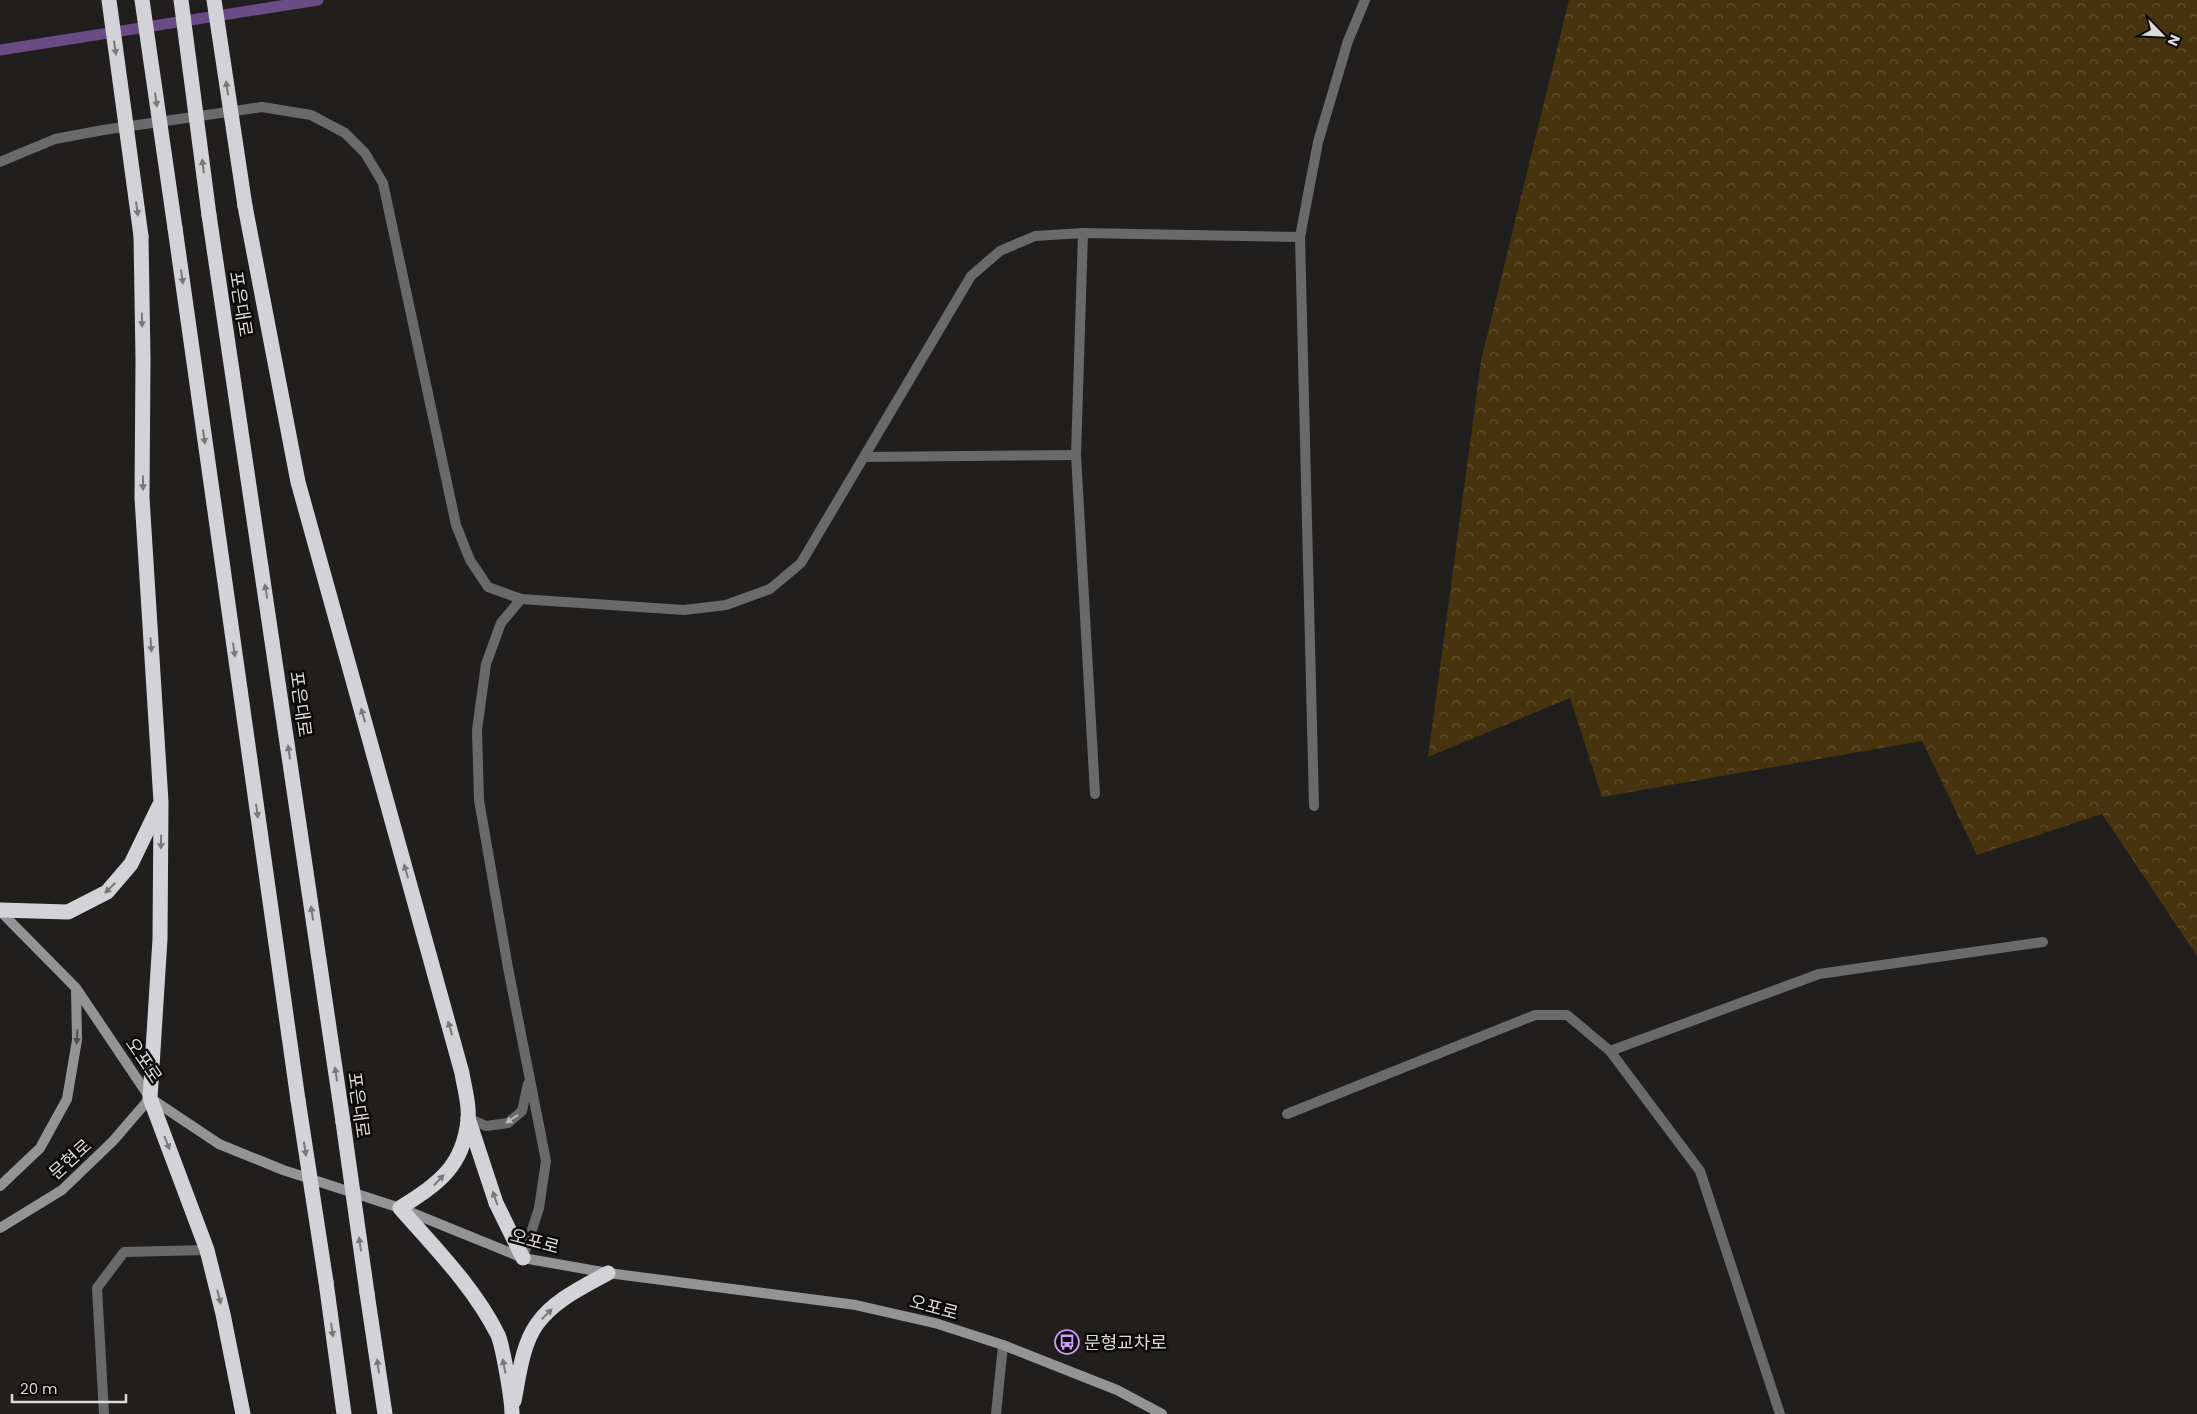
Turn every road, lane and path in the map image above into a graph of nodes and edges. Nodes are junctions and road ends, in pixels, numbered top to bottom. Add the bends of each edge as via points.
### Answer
1 (109, 0) edge
2 (142, 0) edge
3 (181, 0) edge
4 (214, 0) edge
5 (1365, 0) edge
6 (0, 162) edge
7 (1083, 233) junction
8 (1300, 236) junction
9 (864, 456) junction
10 (1076, 456) junction
11 (521, 599) junction
12 (1095, 794) dead end
13 (161, 802) junction
14 (1314, 806) dead end
15 (0, 910) edge
16 (2042, 942) dead end
17 (76, 988) junction
18 (1610, 1051) junction
19 (529, 1078) junction
20 (150, 1098) junction
21 (1287, 1114) dead end
22 (468, 1118) junction
23 (0, 1186) edge
24 (400, 1208) junction
25 (0, 1228) edge
26 (207, 1250) junction
27 (522, 1258) junction
28 (608, 1273) junction
29 (1003, 1345) junction
30 (512, 1411) edge
31 (104, 1414) edge
32 (243, 1414) edge
33 (344, 1414) edge
34 (385, 1414) edge
35 (996, 1414) edge
36 (1162, 1414) edge
37 (1780, 1414) edge

1 -> 13 highway, bridge via 141,236 142,498
2 -> 33 highway, bridge
34 -> 3 highway, 포은대로, bridge via 209,214
22 -> 4 highway, bridge via 462,1073 298,482 245,206
5 - 8 street via 1348,41 1318,142
6 - 11 street via 55,139 262,107 311,115 345,133 365,153 383,183 456,525 470,560 488,587
7 - 8 street
7 - 9 street via 1034,236 1000,251 971,276
7 - 10 street
8 - 14 street
9 - 10 street
9 - 11 street via 802,563 770,589 726,605 684,610
10 - 12 street
11 - 19 street via 501,623 486,664 477,730 479,800
13 -> 15 highway via 131,864 107,892 68,912
13 -> 20 highway via 160,939
15 - 17 street, 오포로
16 - 18 street via 1818,974
17 - 20 street, 오포로
17 -> 23 street via 78,1040 66,1099 40,1148
18 - 21 street via 1568,1015 1535,1016
18 - 37 street via 1700,1172
19 -> 22 street via 522,1111 508,1123 486,1126
19 - 27 street via 546,1161 539,1208
20 - 24 street, 오포로 via 219,1144 284,1170
20 - 25 street, 문현로 via 113,1141 62,1190
20 -> 26 highway
24 -> 22 highway via 437,1184 460,1155
27 -> 22 highway via 496,1202
24 - 27 street, 오포로
30 -> 24 highway via 498,1337 446,1260
26 - 31 street via 124,1252 97,1288
26 -> 32 highway
27 - 28 street, 오포로
28 - 29 street, 오포로 via 856,1305 935,1323
30 -> 28 highway via 523,1355 536,1324 559,1301
29 - 35 street
29 - 36 street, 오포로 via 1117,1390

